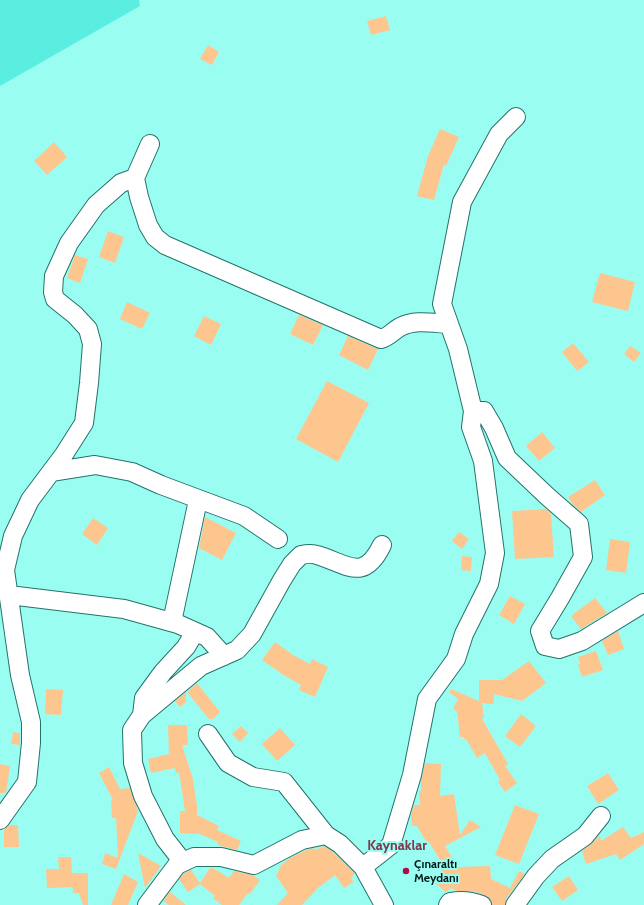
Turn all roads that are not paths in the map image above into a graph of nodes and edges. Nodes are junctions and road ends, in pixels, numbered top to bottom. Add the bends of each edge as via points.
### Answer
1 (516, 117) dead end
2 (150, 144) dead end
3 (135, 178) junction
4 (448, 324) junction
5 (473, 411) junction
6 (51, 472) junction
7 (198, 500) junction
8 (278, 538) dead end
9 (382, 545) dead end
10 (9, 595) junction
11 (644, 603) edge
12 (172, 622) junction
13 (195, 632) junction
14 (224, 656) junction
15 (142, 715) junction
16 (208, 734) dead end
17 (601, 816) dead end
18 (0, 820) edge
19 (326, 835) junction
20 (183, 862) junction
21 (363, 867) junction
22 (147, 905) edge
23 (384, 905) edge
24 (448, 905) edge
25 (482, 905) edge
26 (515, 905) edge

1 - 4 street via 499,134 462,202 442,304
2 - 3 street
3 - 4 street via 148,225 155,237 164,245 382,340 413,322
3 - 6 street via 121,183 96,205 69,243 54,276 55,299 88,329 92,344 84,423
4 - 5 street via 458,349
5 - 11 street via 484,411 507,458 579,524 583,557 540,631 545,646 559,649 582,641
5 - 21 street via 471,427 483,461 495,553 489,584 464,634 456,659 427,699 412,775 391,845
6 - 7 street via 96,466 132,472
6 - 10 street via 30,500 13,536 5,570
7 - 8 street via 244,516
7 - 12 street
9 - 14 street via 376,558 367,565 353,568 315,554 301,554 288,569 252,634 237,650
10 - 12 street via 124,609
10 - 18 street via 20,674 31,722 32,743 27,782
12 - 13 street
13 - 14 street via 207,637
13 - 15 street via 186,647 144,698
14 - 15 street via 201,666
15 - 20 street via 132,730 134,763 143,796 165,839
16 - 19 street via 228,763 253,777 284,782
17 - 26 street via 585,836 552,859
19 - 20 street via 302,840 254,865 221,856 194,857
19 - 21 street via 340,844
20 - 22 street via 177,865
21 - 23 street
24 - 25 street via 450,902 460,901

